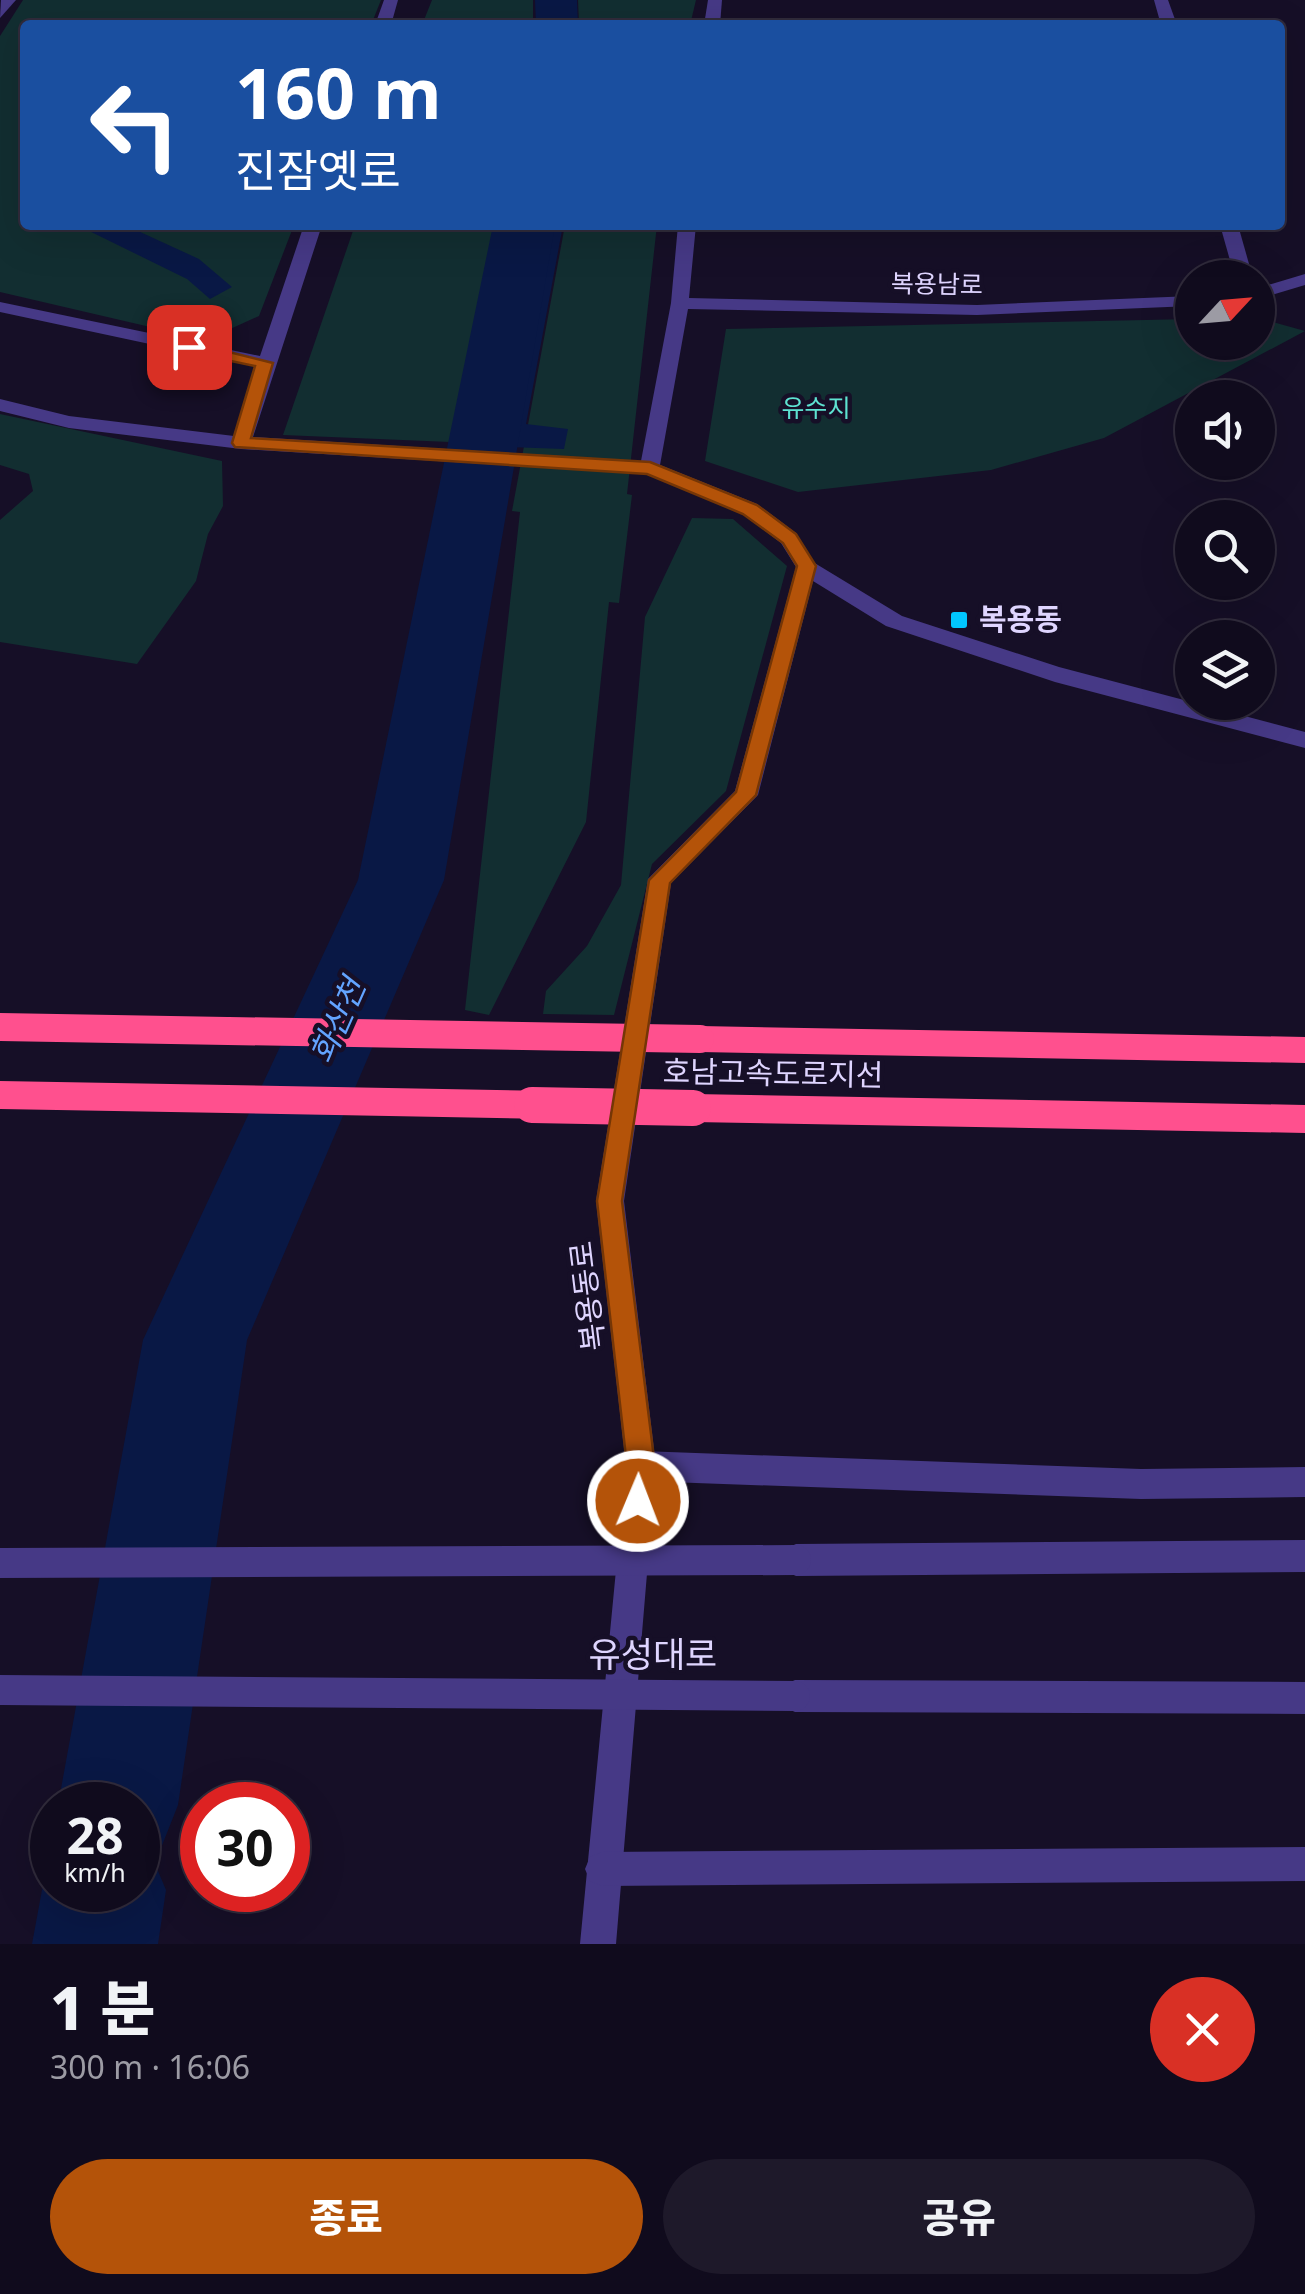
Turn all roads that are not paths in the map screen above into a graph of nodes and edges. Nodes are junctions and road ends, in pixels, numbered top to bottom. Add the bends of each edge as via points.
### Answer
1 (9, 0) edge
2 (0, 13) edge
3 (311, 230) edge
4 (687, 230) edge
5 (1230, 230) edge
6 (1239, 260) edge
7 (1305, 279) edge
8 (1275, 289) edge
9 (1175, 301) edge
10 (680, 304) junction
11 (0, 307) edge
12 (265, 363) junction
13 (0, 405) edge
14 (241, 443) junction
15 (650, 468) junction
16 (806, 566) junction
17 (1305, 740) edge
18 (0, 1028) edge
19 (1305, 1050) edge
20 (0, 1095) edge
21 (1305, 1119) edge
22 (641, 1466) junction
23 (1305, 1482) edge
24 (1305, 1556) edge
25 (0, 1563) edge
26 (0, 1690) edge
27 (1305, 1698) edge
28 (1305, 1864) edge
29 (602, 1869) junction
30 (598, 1944) edge

1 - 2 street
3 - 12 street
4 - 10 street
5 - 6 street
7 - 8 street
9 - 10 street, 복용남로 via 978,310
10 - 15 street
11 - 12 street
12 - 14 street
13 - 14 street via 69,422
14 - 15 street
15 - 16 street via 750,510 789,538
16 - 17 street via 894,620 949,641
16 - 22 street, 복용동로 via 746,795 660,880 610,1201
18 - 19 highway, 호남고속도로지선, bridge
20 - 21 highway, 호남고속도로지선, bridge
22 - 23 street via 1141,1484
22 - 29 street, 복용동로
24 - 25 street, bridge
26 - 27 street, 유성대로, bridge
28 - 29 street
29 - 30 street, 복용동로

